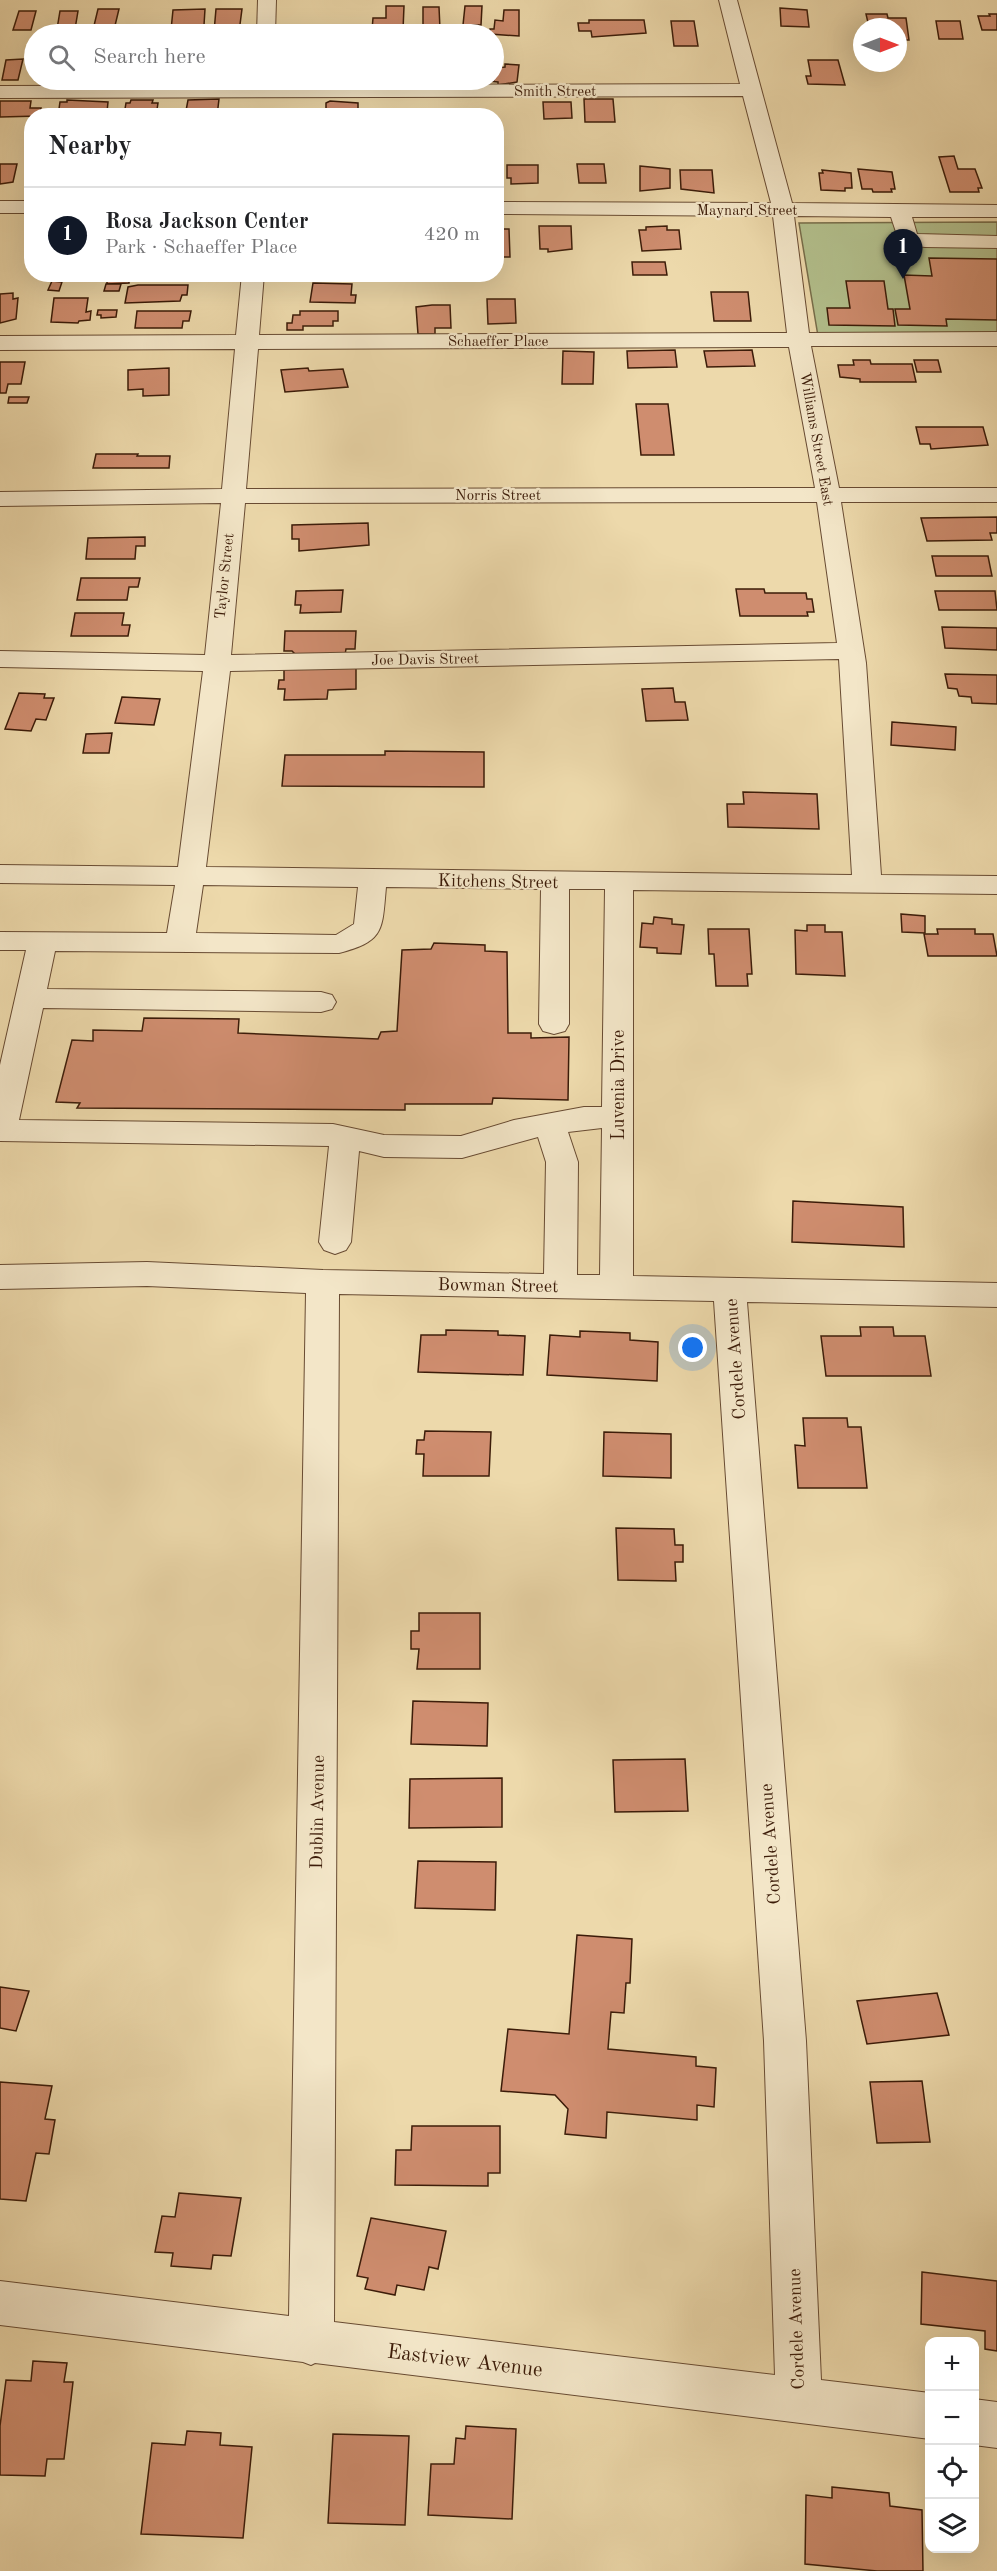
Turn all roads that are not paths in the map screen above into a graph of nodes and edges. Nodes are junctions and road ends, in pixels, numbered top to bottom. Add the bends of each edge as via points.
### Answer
1 (267, 0) edge
2 (728, 0) edge
3 (266, 24) edge
4 (504, 88) edge
5 (88, 90) edge
6 (264, 90) edge
7 (750, 90) junction
8 (0, 92) edge
9 (263, 108) edge
10 (0, 207) edge
11 (24, 207) edge
12 (504, 208) edge
13 (783, 210) junction
14 (900, 211) junction
15 (997, 211) edge
16 (997, 242) edge
17 (252, 282) edge
18 (997, 339) edge
19 (799, 340) junction
20 (247, 341) junction
21 (0, 343) edge
22 (828, 495) junction
23 (997, 495) edge
24 (232, 496) junction
25 (0, 499) edge
26 (851, 651) junction
27 (0, 660) edge
28 (216, 663) junction
29 (0, 873) edge
30 (192, 876) junction
31 (373, 879) junction
32 (555, 882) junction
33 (619, 883) junction
34 (867, 884) junction
35 (997, 885) edge
36 (0, 941) edge
37 (42, 942) junction
38 (180, 944) junction
39 (30, 998) junction
40 (321, 1002) dead end
41 (554, 1024) dead end
42 (617, 1118) junction
43 (550, 1125) junction
44 (1, 1130) edge
45 (345, 1138) junction
46 (335, 1242) dead end
47 (0, 1277) edge
48 (323, 1282) junction
49 (560, 1286) junction
50 (616, 1287) junction
51 (730, 1290) junction
52 (997, 1295) edge
53 (0, 2303) edge
54 (311, 2343) junction
55 (799, 2399) junction
56 (925, 2415) edge
57 (979, 2423) edge
58 (997, 2425) edge

1 - 3 street
2 - 7 street, Williams Street East
4 - 7 street, Smith Street
5 - 8 street, Smith Street
6 - 9 street
7 - 13 street, Williams Street East
10 - 11 street
12 - 13 street, Maynard Street
13 - 14 street, Maynard Street
13 - 19 street, Williams Street East
14 - 15 street, Maynard Street
14 - 16 street via 908,238
17 - 20 street, Taylor Street
18 - 19 street, Schaeffer Place
19 - 20 street, Schaeffer Place
19 - 22 street, Williams Street East
20 - 21 street, Schaeffer Place
20 - 24 street, Taylor Street
22 - 23 street, Norris Street
22 - 24 street, Norris Street
22 - 26 street, Williams Street East
24 - 25 street, Norris Street
24 - 28 street, Taylor Street
26 - 28 street, Joe Davis Street
26 - 34 street, Williams Street East
27 - 28 street, Joe Davis Street
28 - 30 street, Taylor Street
29 - 30 street, Kitchens Street
30 - 31 street, Kitchens Street
30 - 38 street, Taylor Street
31 - 32 street, Kitchens Street
31 - 38 street via 368,927 356,938 339,944
32 - 33 street, Kitchens Street
32 - 41 street
33 - 34 street, Kitchens Street
33 - 42 street, Luvenia Drive
34 - 35 street, Kitchens Street
36 - 37 street
37 - 38 street
37 - 39 street
39 - 40 street
39 - 44 street
42 - 43 street via 584,1118
42 - 50 street, Luvenia Drive
43 - 45 street via 462,1147 384,1146
43 - 49 street via 562,1162
44 - 45 street
45 - 46 street
47 - 48 street, Bowman Street via 147,1274
48 - 49 street, Bowman Street
48 - 54 street, Dublin Avenue
49 - 50 street, Bowman Street
50 - 51 street, Bowman Street
51 - 52 street, Bowman Street
51 - 55 street, Cordele Avenue via 784,2041
53 - 54 street, Eastview Avenue
54 - 55 street, Eastview Avenue
55 - 56 street, Eastview Avenue
57 - 58 street

